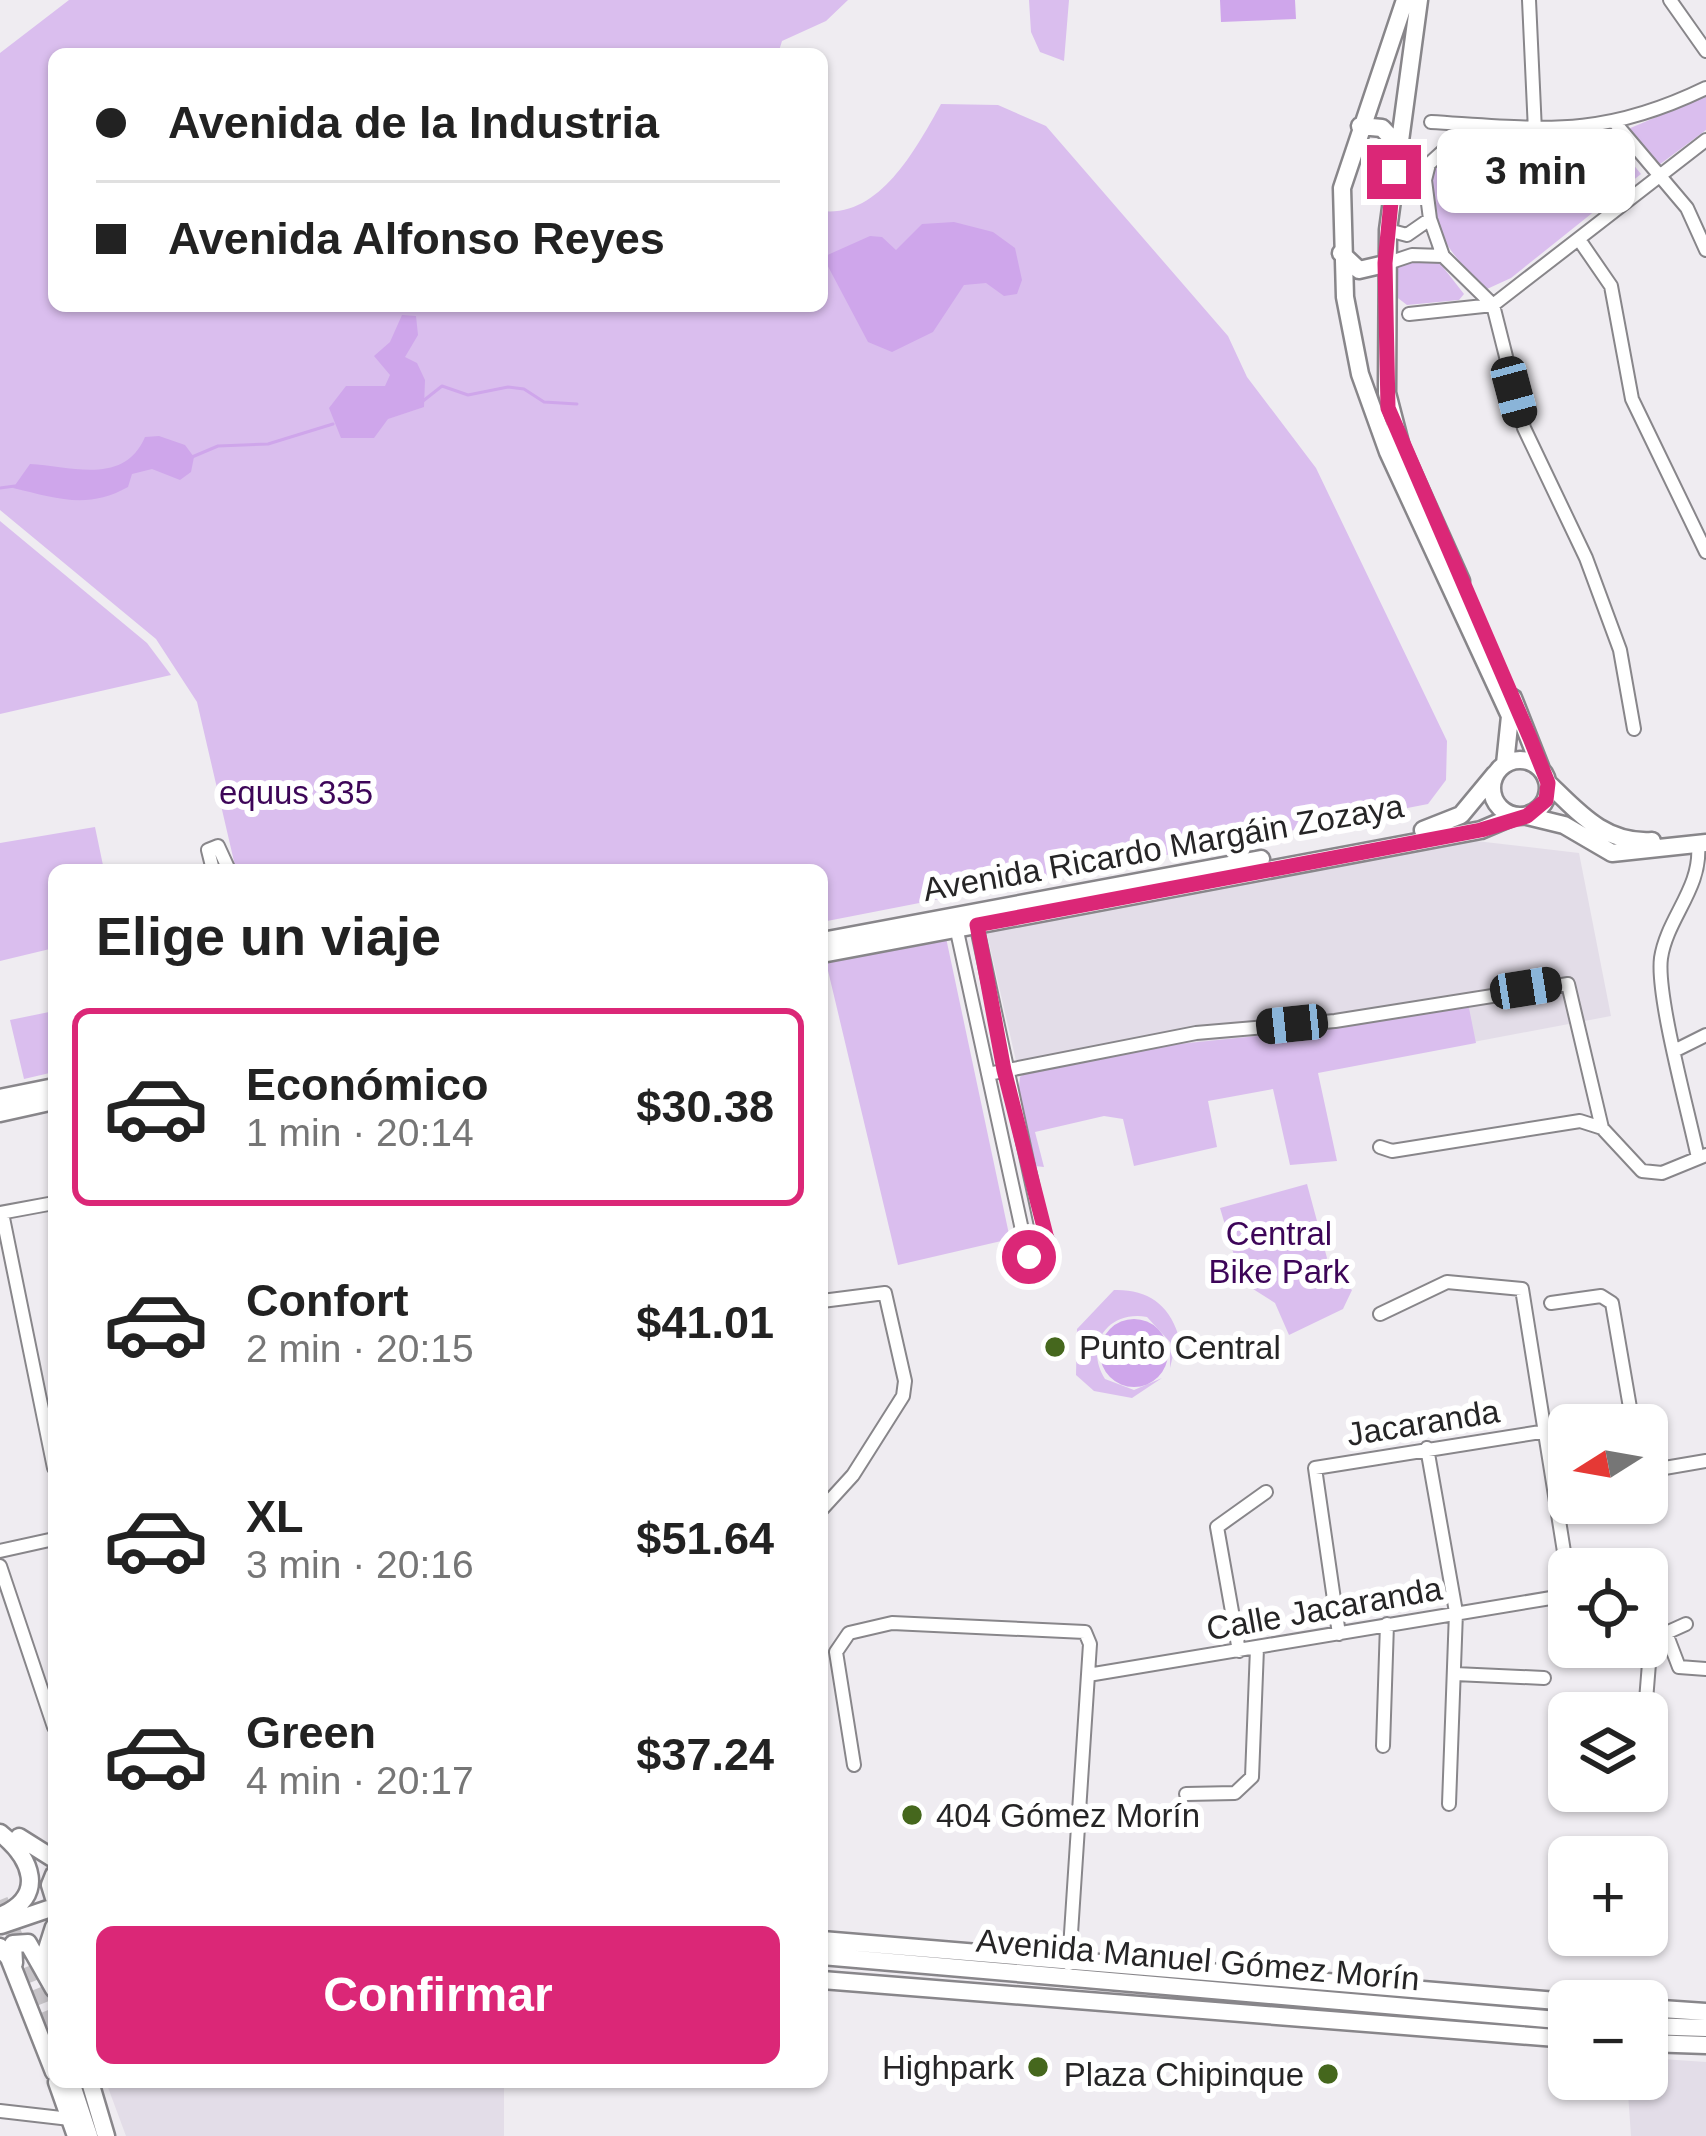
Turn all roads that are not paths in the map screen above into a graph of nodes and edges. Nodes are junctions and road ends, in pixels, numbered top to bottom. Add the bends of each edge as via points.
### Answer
1 (1405, 0) edge
2 (1419, 0) edge
3 (1529, 0) edge
4 (1670, 0) edge
5 (1706, 51) edge
6 (1706, 88) edge
7 (1431, 122) dead end
8 (1472, 124) junction
9 (1616, 124) junction
10 (1360, 126) junction
11 (1535, 130) junction
12 (1706, 140) edge
13 (1398, 145) junction
14 (1660, 174) junction
15 (1430, 219) junction
16 (1388, 230) junction
17 (1407, 235) junction
18 (1580, 241) junction
19 (1706, 250) edge
20 (1341, 252) junction
21 (1412, 255) junction
22 (1443, 256) junction
23 (1385, 263) junction
24 (1493, 305) junction
25 (1409, 314) dead end
26 (1706, 552) edge
27 (1634, 729) dead end
28 (1500, 769) junction
29 (1545, 776) junction
30 (1521, 816) junction
31 (1548, 820) junction
32 (1491, 827) junction
33 (1703, 840) edge
34 (212, 864) edge
35 (228, 864) edge
36 (975, 918) junction
37 (955, 922) junction
38 (828, 940) edge
39 (828, 953) edge
40 (1706, 1035) edge
41 (1676, 1050) junction
42 (1004, 1070) junction
43 (988, 1074) junction
44 (48, 1088) edge
45 (0, 1098) edge
46 (48, 1102) edge
47 (0, 1113) edge
48 (1602, 1128) junction
49 (1380, 1147) dead end
50 (1702, 1157) edge
51 (48, 1204) edge
52 (1, 1213) edge
53 (1042, 1234) junction
54 (1024, 1239) junction
55 (828, 1299) edge
56 (1551, 1304) dead end
57 (1379, 1314) dead end
58 (1629, 1404) edge
59 (1547, 1431) junction
60 (48, 1439) edge
61 (1426, 1448) junction
62 (1706, 1462) edge
63 (1668, 1468) edge
64 (1266, 1492) dead end
65 (828, 1503) edge
66 (48, 1540) edge
67 (1564, 1548) edge
68 (0, 1551) edge
69 (0, 1566) edge
70 (1548, 1597) edge
71 (1456, 1612) junction
72 (1387, 1624) junction
73 (1686, 1624) dead end
74 (1339, 1634) junction
75 (1257, 1648) junction
76 (1238, 1651) junction
77 (1706, 1669) edge
78 (1455, 1674) junction
79 (1088, 1675) junction
80 (1544, 1678) dead end
81 (48, 1709) edge
82 (1384, 1746) dead end
83 (854, 1765) dead end
84 (1186, 1794) dead end
85 (1449, 1804) dead end
86 (0, 1828) edge
87 (48, 1856) edge
88 (48, 1904) edge
89 (0, 1920) edge
90 (828, 1941) edge
91 (0, 1947) edge
92 (828, 1956) edge
93 (1069, 1969) junction
94 (17, 1975) junction
95 (48, 1979) edge
96 (828, 1981) edge
97 (1216, 1992) junction
98 (1043, 2000) junction
99 (1548, 2001) edge
100 (1341, 2003) junction
101 (1419, 2008) junction
102 (1668, 2009) edge
103 (1706, 2012) edge
104 (1252, 2016) junction
105 (1548, 2018) edge
106 (1318, 2020) junction
107 (1668, 2027) edge
108 (1706, 2028) edge
109 (1475, 2033) junction
110 (1548, 2038) edge
111 (1668, 2044) edge
112 (1706, 2045) edge
113 (48, 2056) edge
114 (59, 2088) edge
115 (73, 2088) edge
116 (92, 2088) edge
117 (0, 2111) edge
118 (73, 2127) edge
119 (89, 2136) edge
120 (106, 2136) edge

1 - 10 main road
2 - 13 main road
3 - 11 street
4 - 5 street
6 - 9 street
7 - 8 street
8 - 11 street
8 - 15 street via 1429,164
9 - 11 street
9 - 14 street
10 - 13 main road via 1382,128
10 - 20 main road via 1342,188
12 - 14 street
13 - 16 main road
14 - 18 street
14 - 19 street
15 - 17 street
15 - 22 street
16 - 17 street
16 - 23 main road
17 - 21 street
18 - 24 street
18 - 26 street via 1611,286 1632,399
20 - 23 main road via 1358,270
20 - 28 main road via 1350,332 1388,452 1510,716
21 - 22 street
21 - 23 street
22 - 24 street
23 - 29 main road via 1394,427
24 - 25 street
24 - 27 street via 1524,428 1620,650
28 - 29 main road via 1522,760
28 - 30 main road via 1497,805
28 - 36 main road, Avenida Ricardo Margáin Zozaya via 1461,815 1434,827
29 - 30 main road via 1546,800
29 - 33 main road via 1617,838
30 - 31 main road
30 - 32 main road, Avenida Ricardo Margáin Zozaya
31 - 32 main road
31 - 33 main road via 1612,853
32 - 36 main road, Avenida Ricardo Margáin Zozaya
33 - 41 street via 1661,955
34 - 35 street via 208,850 218,846
36 - 37 main road, Avenida Ricardo Margáin Zozaya
36 - 42 street
37 - 38 main road, Avenida Ricardo Margáin Zozaya
37 - 39 main road, Avenida Ricardo Margáin Zozaya
37 - 43 street
40 - 41 street
41 - 50 street
42 - 43 street
42 - 48 street via 1180,1035 1335,1021 1568,983
42 - 53 street
43 - 54 street
44 - 45 main road
46 - 47 main road
48 - 49 street via 1580,1120
48 - 50 street via 1642,1171 1662,1173
51 - 52 street
52 - 60 street
53 - 54 street
53 - 54 street via 1048,1248 1039,1258 1025,1253
55 - 65 street via 885,1293 905,1381 900,1404
56 - 58 street via 1601,1296 1612,1303
57 - 59 street via 1448,1282 1522,1289
59 - 61 street, Jacaranda
59 - 67 street
61 - 71 street
61 - 74 street, Jacaranda via 1320,1465 1313,1474
62 - 63 street
64 - 76 street via 1217,1527
66 - 68 street
69 - 81 street
70 - 71 street, Calle Jacaranda
71 - 72 street, Calle Jacaranda
71 - 78 street
72 - 74 street, Calle Jacaranda
72 - 82 street
73 - 77 street via 1666,1633 1672,1659
74 - 75 street, Calle Jacaranda
75 - 76 street, Calle Jacaranda
75 - 84 street via 1252,1777 1235,1793
76 - 79 street, Calle Jacaranda
78 - 80 street
78 - 85 street
79 - 83 street via 1090,1640 1081,1630 859,1628 836,1652
79 - 93 street
86 - 87 main road
86 - 89 main road via 25,1854 32,1878 23,1902
88 - 89 main road
90 - 93 main road, Avenida Manuel Gómez Morín
91 - 94 main road
92 - 93 main road, Avenida Manuel Gómez Morín
93 - 97 main road, Avenida Manuel Gómez Morín
93 - 98 main road via 1064,1991
93 - 99 main road, Avenida Manuel Gómez Morín
94 - 95 main road via 11,1947 25,1942
94 - 113 main road
96 - 98 main road, Avenida Manuel Gómez Morín
97 - 100 main road, Avenida Manuel Gómez Morín
97 - 104 main road
98 - 104 main road, Avenida Manuel Gómez Morín
100 - 101 main road, Avenida Manuel Gómez Morín
100 - 106 main road
101 - 105 main road, Avenida Manuel Gómez Morín
101 - 109 main road
102 - 103 main road
104 - 106 main road, Avenida Manuel Gómez Morín
106 - 109 main road, Avenida Manuel Gómez Morín
107 - 108 main road
109 - 110 main road, Avenida Manuel Gómez Morín
111 - 112 main road
114 - 118 main road
115 - 119 main road
116 - 120 main road
117 - 118 street

